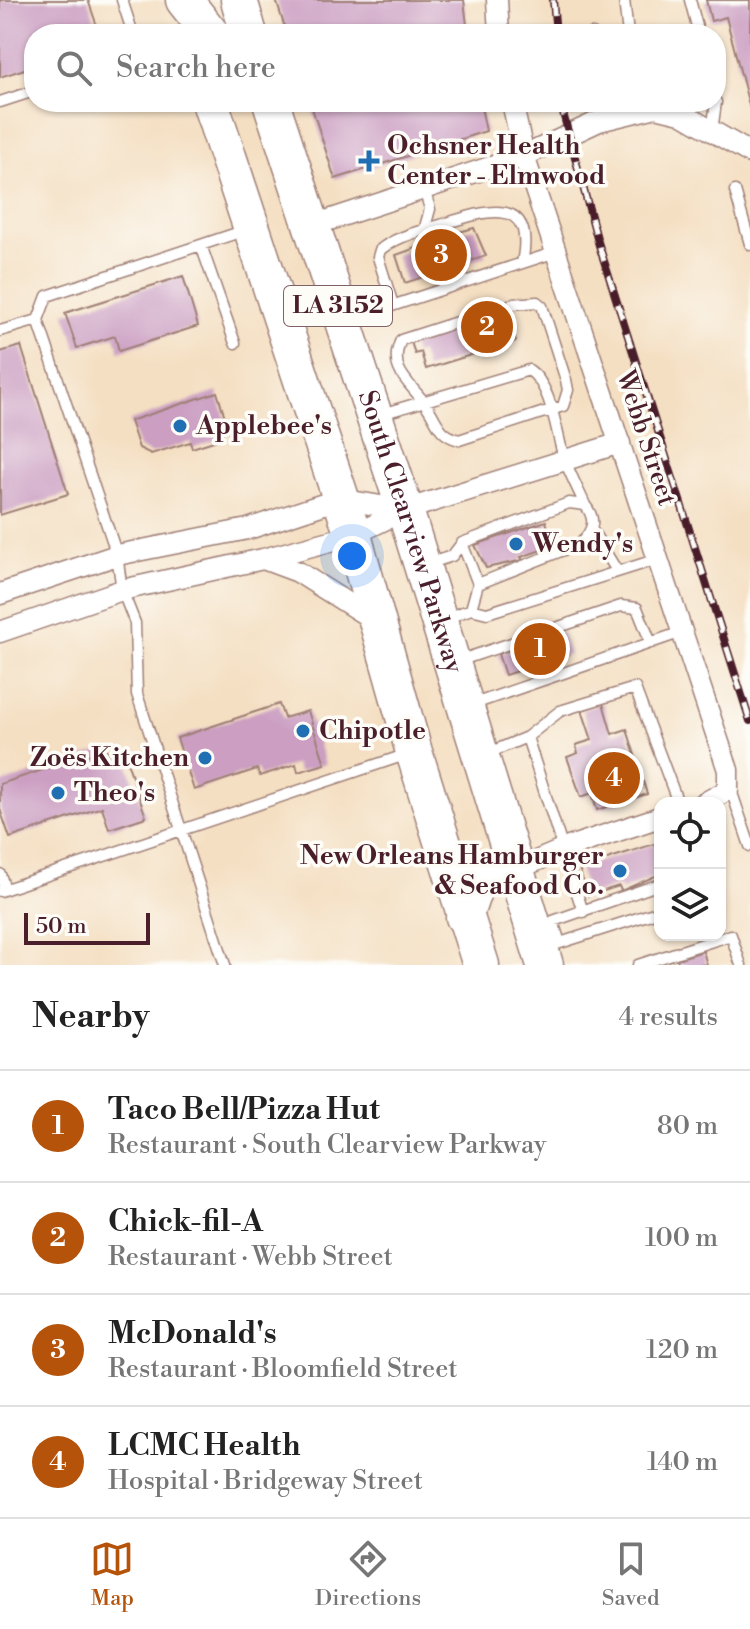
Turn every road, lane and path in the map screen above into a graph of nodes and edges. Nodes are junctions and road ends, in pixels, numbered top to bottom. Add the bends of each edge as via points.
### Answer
1 (122, 0) edge
2 (177, 0) edge
3 (184, 0) edge
4 (239, 0) edge
5 (497, 0) edge
6 (624, 0) edge
7 (690, 0) edge
8 (130, 24) edge
9 (185, 24) edge
10 (203, 24) edge
11 (246, 24) edge
12 (498, 24) edge
13 (627, 24) edge
14 (696, 24) edge
15 (24, 94) edge
16 (0, 102) edge
17 (213, 112) edge
18 (235, 112) edge
19 (274, 112) edge
20 (514, 112) edge
21 (625, 112) edge
22 (679, 112) edge
23 (715, 112) edge
24 (712, 131) junction
25 (750, 153) edge
26 (524, 156) junction
27 (424, 189) junction
28 (735, 191) dead end
29 (430, 209) junction
30 (449, 223) junction
31 (311, 226) junction
32 (251, 228) junction
33 (424, 231) junction
34 (750, 244) edge
35 (201, 245) junction
36 (556, 252) junction
37 (522, 263) junction
38 (393, 305) junction
39 (38, 320) junction
40 (343, 322) junction
41 (0, 331) edge
42 (235, 343) dead end
43 (424, 401) junction
44 (549, 410) junction
45 (375, 416) junction
46 (620, 443) junction
47 (565, 461) junction
48 (339, 499) junction
49 (585, 505) junction
50 (405, 510) junction
51 (592, 530) junction
52 (353, 535) junction
53 (462, 543) junction
54 (117, 555) junction
55 (263, 559) junction
56 (658, 559) junction
57 (422, 566) junction
58 (617, 571) junction
59 (478, 584) junction
60 (122, 590) junction
61 (0, 594) edge
62 (455, 615) junction
63 (378, 624) junction
64 (0, 632) edge
65 (682, 632) junction
66 (651, 643) junction
67 (452, 663) junction
68 (465, 707) junction
69 (527, 737) junction
70 (414, 752) junction
71 (480, 757) junction
72 (729, 788) junction
73 (676, 797) edge
74 (714, 797) edge
75 (654, 819) edge
76 (183, 827) junction
77 (750, 846) edge
78 (561, 851) junction
79 (515, 870) junction
80 (0, 874) edge
81 (654, 886) edge
82 (3, 890) edge
83 (583, 912) junction
84 (654, 913) edge
85 (464, 917) junction
86 (548, 952) edge
87 (225, 965) edge
88 (481, 965) edge
89 (638, 965) edge
90 (741, 965) edge

1 - 8 lane
2 - 9 highway
3 - 10 highway
4 - 11 highway
5 - 12 street
6 - 13 lane
7 - 14 lane
15 - 16 lane
17 - 32 highway, LA 3152
18 - 31 highway via 275,227 289,233
19 - 31 highway, South Clearview Parkway / LA 3152
20 - 26 street, Webb Street
21 - 26 street
22 - 24 street
23 - 24 lane
24 - 25 street
26 - 27 street
26 - 36 street, Webb Street
27 - 29 lane
27 - 31 street
28 - 34 lane
29 - 30 lane
29 - 33 lane
30 - 33 lane
30 - 37 lane via 488,210 508,212 523,230
31 - 40 highway, South Clearview Parkway / LA 3152
32 - 35 lane
32 - 48 highway, LA 3152
33 - 38 lane via 380,250
35 - 39 lane via 47,296
35 - 42 lane
36 - 37 lane
36 - 46 street, Webb Street
37 - 38 lane
38 - 40 lane
39 - 41 lane
39 - 54 lane
40 - 45 highway, South Clearview Parkway / LA 3152
43 - 44 lane via 436,425 459,440
43 - 44 lane via 529,370 536,375
43 - 44 lane via 396,366 401,340 513,304 537,302 568,390 563,406
43 - 45 lane
44 - 47 lane
45 - 50 highway, South Clearview Parkway / LA 3152
46 - 47 street
46 - 56 street, Webb Street
47 - 49 lane
47 - 50 street
48 - 50 street
48 - 52 highway, LA 3152
48 - 54 street via 248,529
49 - 51 lane via 593,514
49 - 53 lane via 569,503
50 - 52 street
50 - 57 highway, South Clearview Parkway / LA 3152
51 - 58 lane
51 - 59 lane via 581,543
52 - 55 street
52 - 63 highway, LA 3152
53 - 57 lane via 452,556
53 - 59 lane
54 - 60 lane
54 - 61 street
55 - 60 street
55 - 63 street via 298,572
56 - 58 lane
56 - 65 street, Webb Street
57 - 62 highway, South Clearview Parkway / LA 3152
58 - 62 lane via 487,613
59 - 62 lane
60 - 64 street
60 - 76 lane via 135,623 137,694
62 - 67 highway, South Clearview Parkway / LA 3152
63 - 70 highway, LA 3152
65 - 66 lane
65 - 72 street, Webb Street
66 - 67 lane via 637,608 621,606
66 - 68 lane
67 - 68 highway, South Clearview Parkway / LA 3152
68 - 71 highway, South Clearview Parkway / LA 3152
69 - 71 lane
69 - 73 lane via 560,711 635,688
69 - 78 lane
70 - 76 lane
70 - 85 highway, LA 3152
71 - 79 highway, South Clearview Parkway / LA 3152
72 - 74 street
72 - 77 lane
75 - 78 street
76 - 82 lane
76 - 87 lane
78 - 79 street
78 - 83 lane
79 - 85 highway via 488,870 480,877
79 - 86 highway, South Clearview Parkway / LA 3152
80 - 82 lane
81 - 83 lane
83 - 86 lane via 553,921
84 - 86 lane
85 - 88 highway, LA 3152
89 - 90 lane via 731,935

